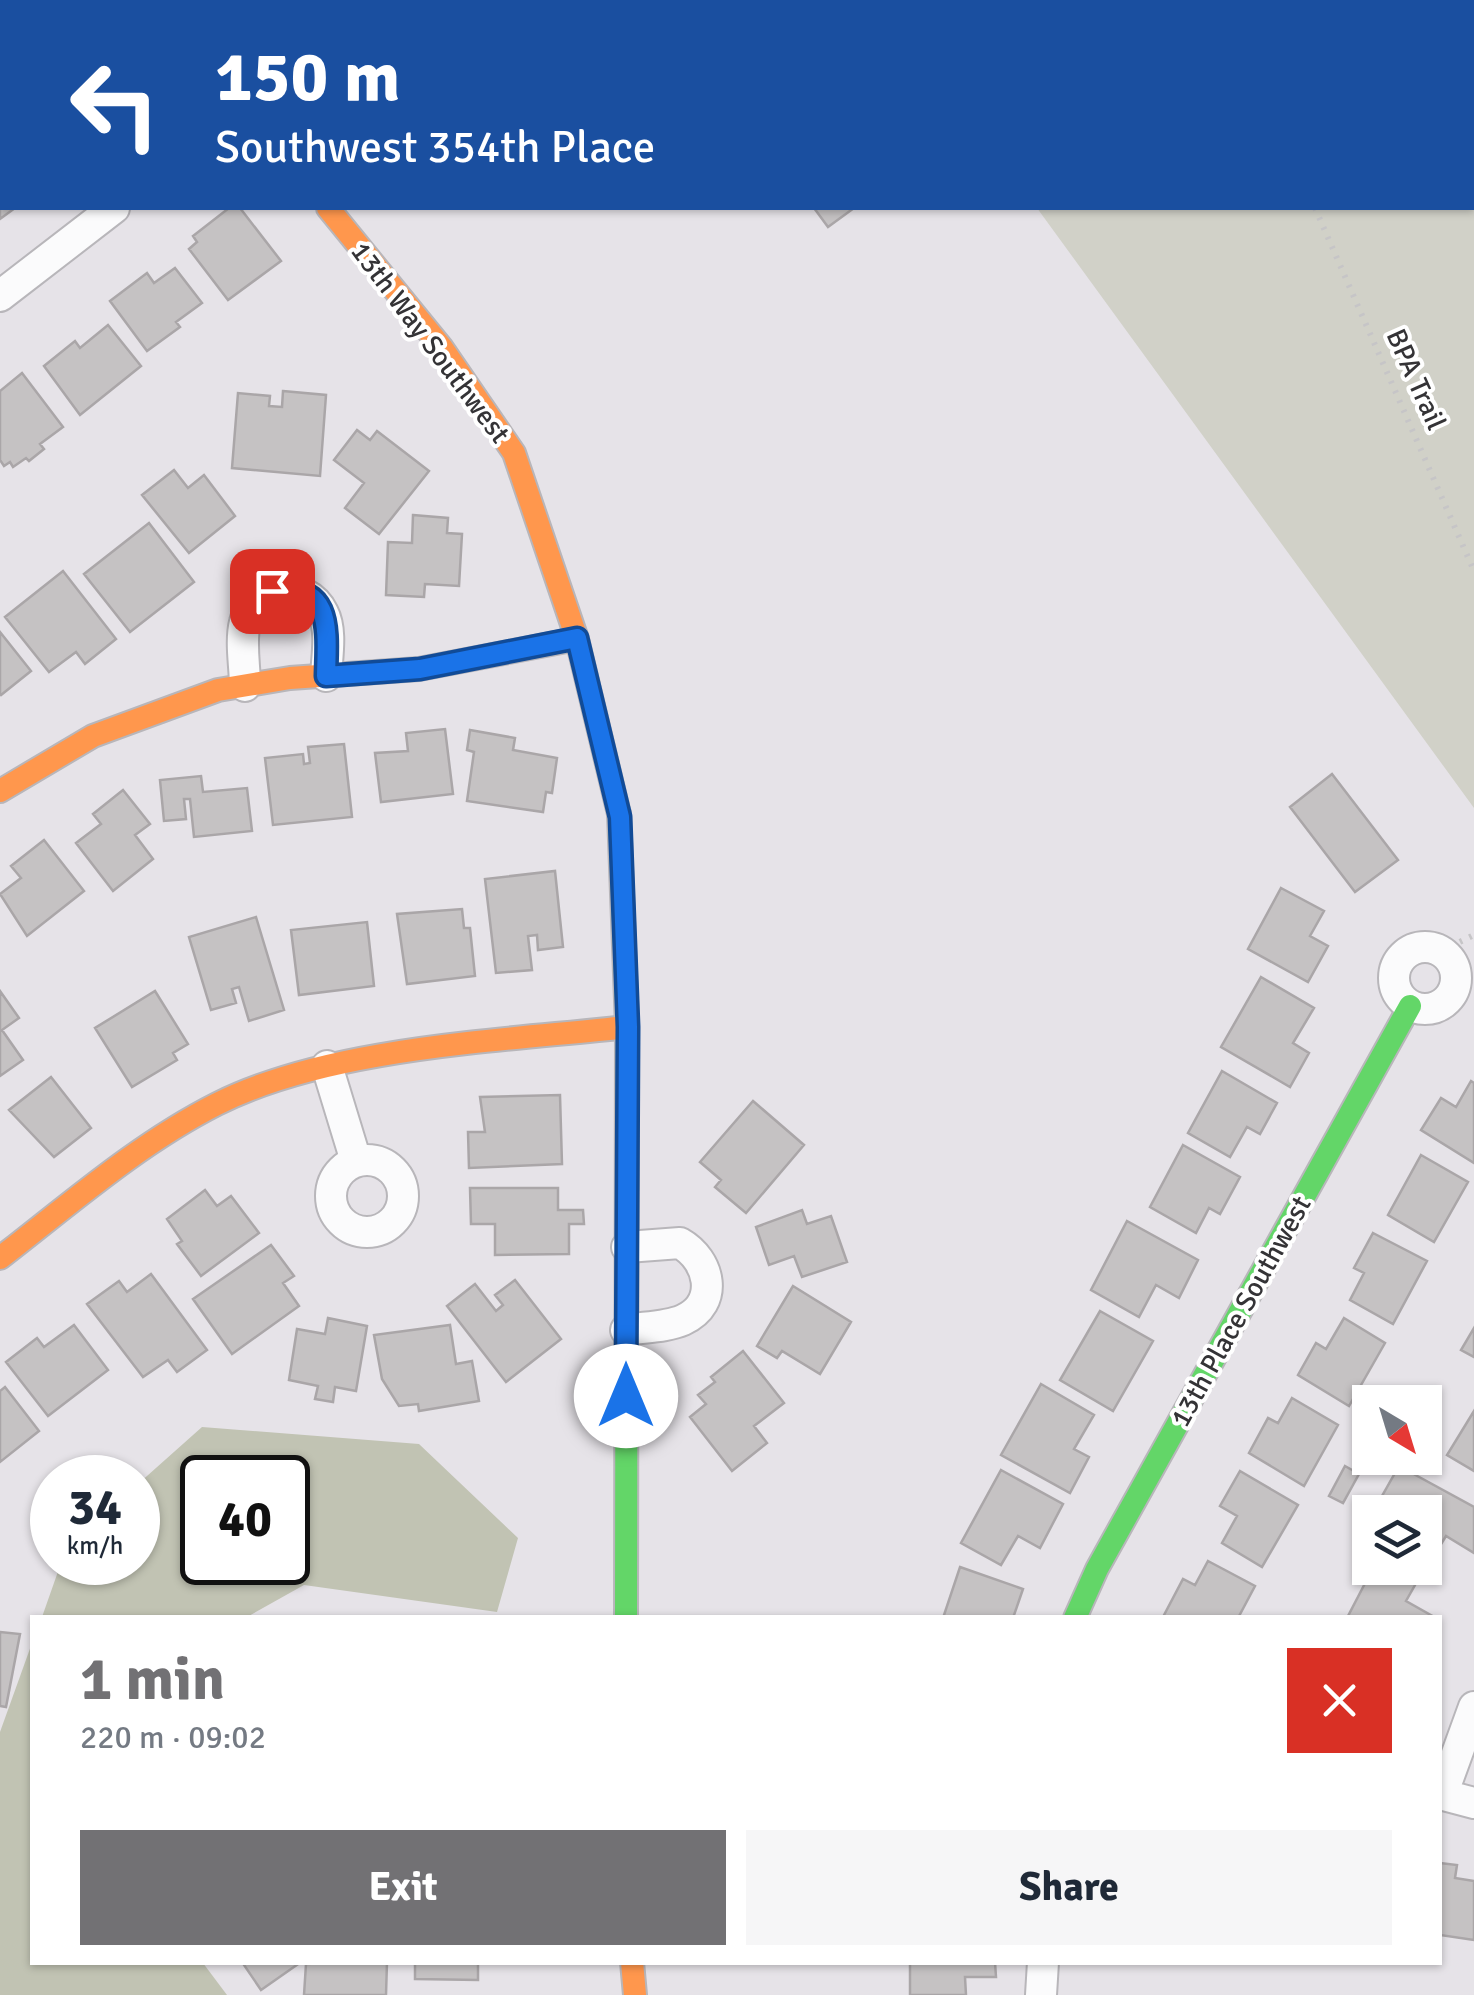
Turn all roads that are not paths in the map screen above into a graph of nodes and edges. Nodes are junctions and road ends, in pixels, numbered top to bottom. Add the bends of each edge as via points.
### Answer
1 (111, 210) edge
2 (330, 210) edge
3 (0, 296) edge
4 (577, 638) junction
5 (326, 676) junction
6 (245, 686) junction
7 (0, 791) edge
8 (1410, 1006) junction
9 (628, 1027) junction
10 (327, 1066) junction
11 (356, 1160) dead end
12 (627, 1247) junction
13 (2, 1253) edge
14 (626, 1330) junction
15 (626, 1615) edge
16 (1076, 1615) edge
17 (1474, 1707) edge
18 (1442, 1791) edge
19 (1442, 1794) edge
20 (1474, 1803) edge
21 (632, 1965) edge
22 (1043, 1965) edge
23 (635, 1995) edge
24 (1041, 1995) edge

1 - 3 street
2 - 4 street, 13th Way Southwest via 442,348 514,452
4 - 5 street via 420,669
4 - 9 street, 13th Way Southwest via 620,817
5 - 6 street
5 - 6 street via 322,610 313,598 286,589 259,598 244,623
6 - 7 street via 147,712
8 - 8 street via 1397,992 1398,963 1422,947 1441,951 1455,967 1450,998 1431,1009
8 - 16 street, 13th Place Southwest
9 - 10 street via 409,1050
9 - 12 street, 13th Way Southwest
10 - 11 street
10 - 13 street via 182,1120
12 - 14 street, 13th Way Southwest
12 - 14 street via 680,1243 702,1262 707,1289 680,1322
14 - 15 street, 13th Way Southwest
17 - 18 street
19 - 20 street
21 - 23 street
22 - 24 street

